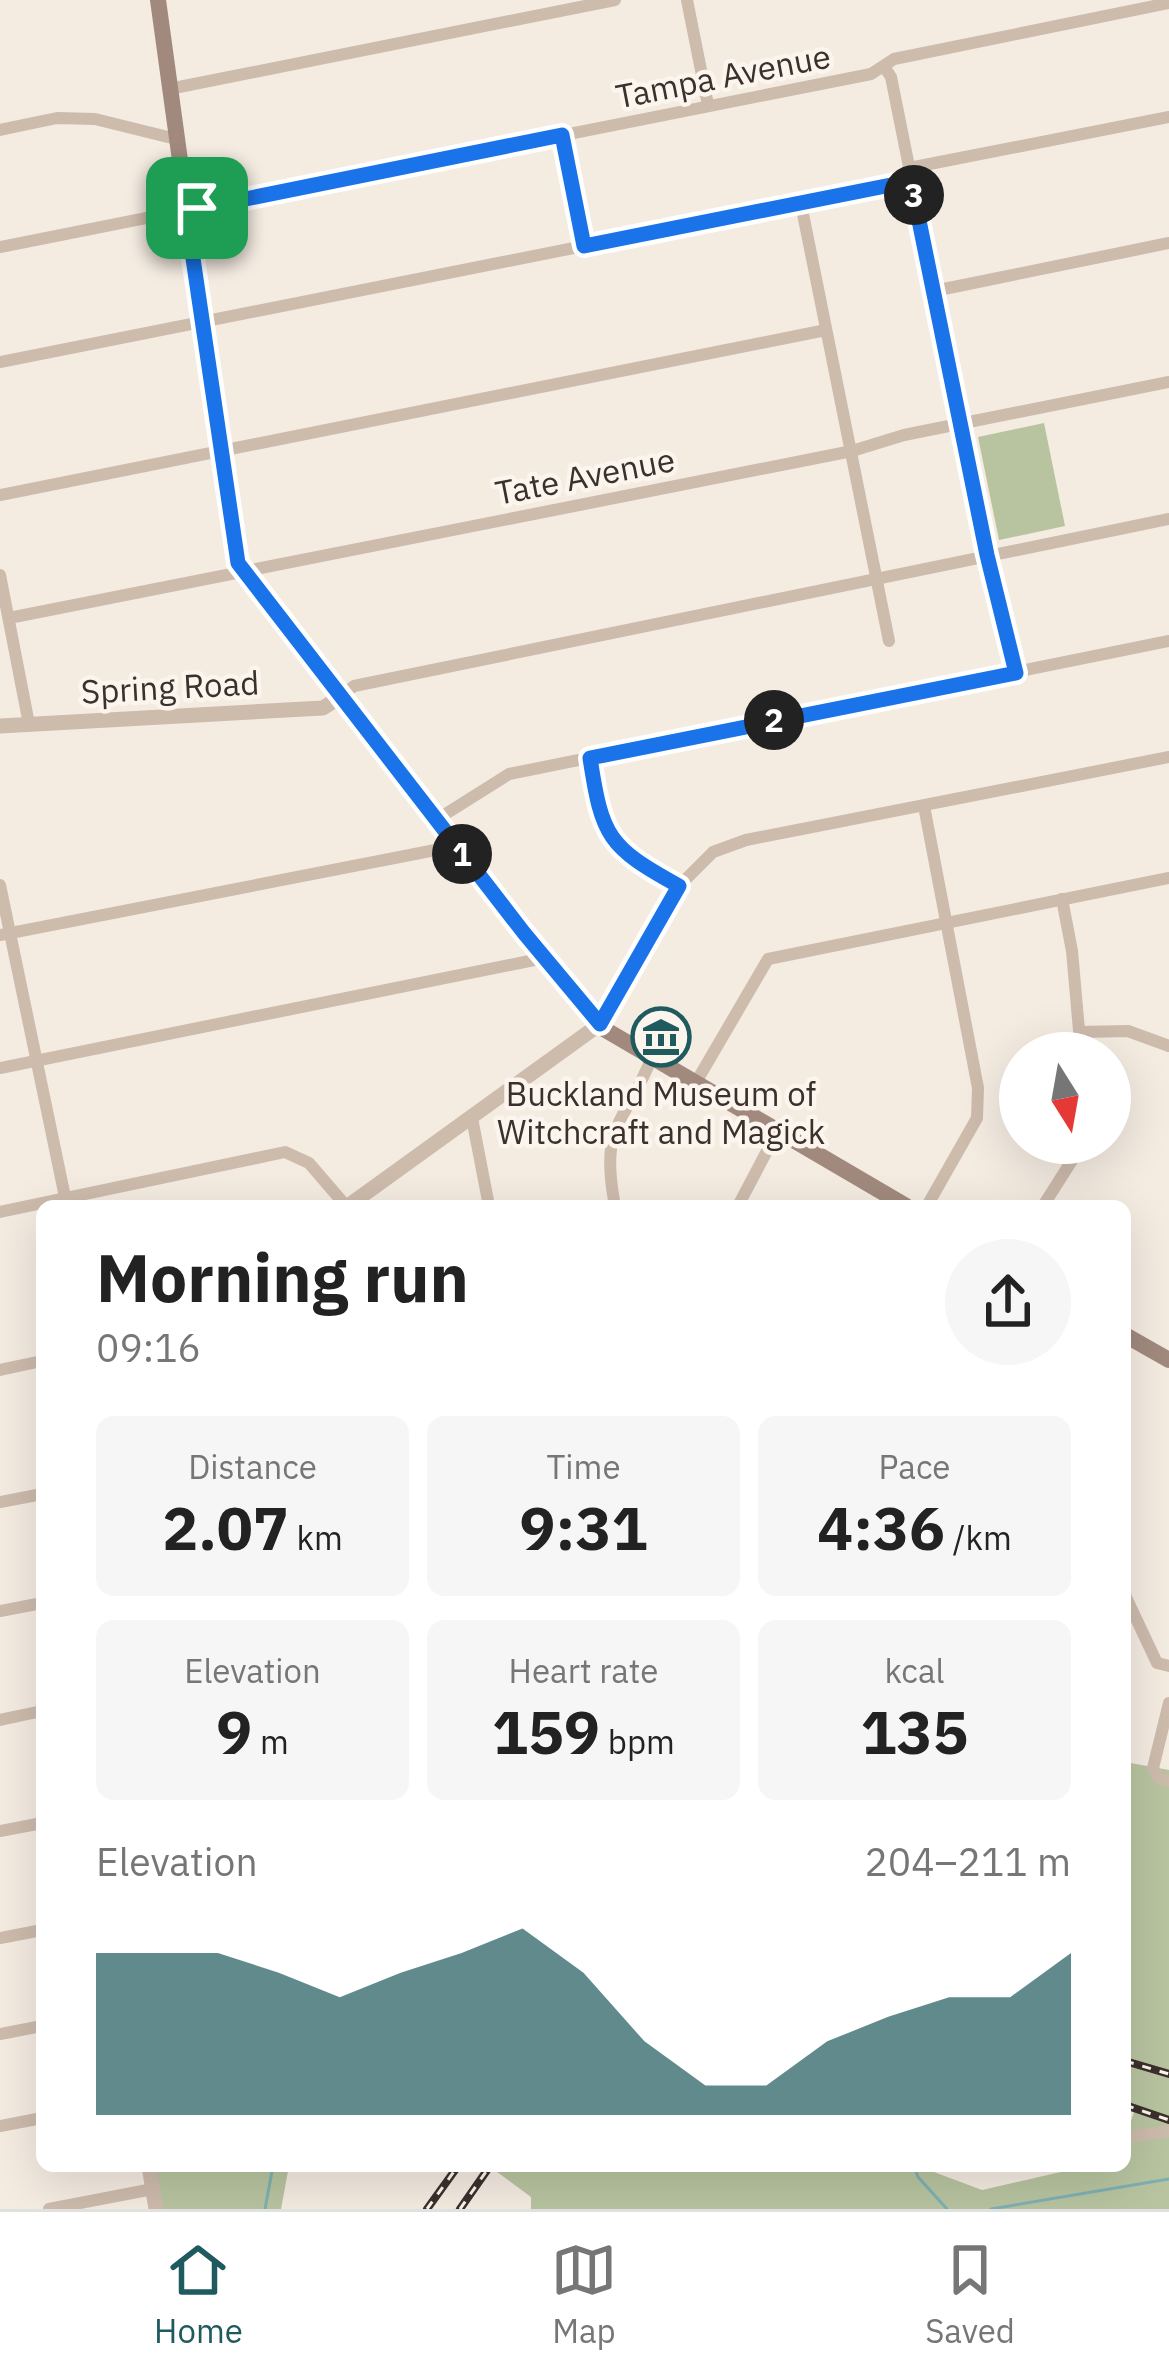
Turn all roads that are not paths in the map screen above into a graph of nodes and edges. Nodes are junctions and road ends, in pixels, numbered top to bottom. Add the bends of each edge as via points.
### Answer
1 (158, 0) edge
2 (615, 0) edge
3 (687, 0) edge
4 (1169, 3) edge
5 (885, 68) junction
6 (170, 89) junction
7 (708, 105) junction
8 (1169, 117) edge
9 (0, 130) edge
10 (562, 135) junction
11 (176, 139) junction
12 (910, 174) junction
13 (801, 204) junction
14 (186, 211) junction
15 (1169, 243) edge
16 (584, 246) junction
17 (0, 247) edge
18 (934, 291) junction
19 (201, 323) junction
20 (826, 330) junction
21 (0, 362) edge
22 (1169, 382) edge
23 (962, 424) junction
24 (852, 451) junction
25 (220, 453) junction
26 (0, 495) edge
27 (1169, 519) edge
28 (987, 555) junction
29 (244, 572) junction
30 (0, 574) edge
31 (877, 580) junction
32 (9, 618) junction
33 (889, 641) dead end
34 (1169, 641) edge
35 (1016, 673) junction
36 (340, 697) junction
37 (29, 724) junction
38 (0, 726) edge
39 (1169, 757) edge
40 (590, 758) junction
41 (924, 806) junction
42 (436, 820) junction
43 (456, 846) junction
44 (1169, 878) edge
45 (0, 885) edge
46 (679, 886) junction
47 (1062, 899) junction
48 (946, 922) junction
49 (5, 934) edge
50 (544, 958) junction
51 (600, 1024) junction
52 (1080, 1032) joint
53 (1131, 1032) edge
54 (1131, 1032) edge
55 (1169, 1046) edge
56 (652, 1057) junction
57 (38, 1061) junction
58 (0, 1068) edge
59 (695, 1084) junction
60 (472, 1118) junction
61 (777, 1132) junction
62 (1070, 1164) edge
63 (65, 1197) junction
64 (52, 1200) edge
65 (342, 1200) edge
66 (365, 1200) edge
67 (488, 1200) edge
68 (614, 1200) edge
69 (741, 1200) edge
70 (894, 1200) edge
71 (930, 1200) edge
72 (1047, 1200) edge
73 (36, 1204) edge
74 (0, 1212) edge
75 (1131, 1338) edge
76 (1169, 1360) edge
77 (36, 1362) edge
78 (0, 1370) edge
79 (36, 1495) edge
80 (0, 1502) edge
81 (36, 1604) edge
82 (1131, 1608) edge
83 (0, 1611) edge
84 (1169, 1666) edge
85 (1169, 1703) edge
86 (36, 1712) edge
87 (0, 1720) edge
88 (1169, 1781) edge
89 (36, 1823) edge
90 (0, 1831) edge
91 (36, 1931) edge
92 (0, 1938) edge
93 (36, 2027) edge
94 (0, 2034) edge
95 (36, 2119) edge
96 (0, 2126) edge
97 (1169, 2131) edge
98 (1131, 2137) edge
99 (150, 2172) edge
100 (153, 2189) junction
101 (49, 2209) edge
102 (156, 2209) edge

1 - 6 main road
2 - 6 street
3 - 7 street
4 - 5 street, Tampa Avenue via 894,59
5 - 7 street, Tampa Avenue
5 - 12 street
6 - 11 main road
7 - 10 street, Tampa Avenue
8 - 12 street
9 - 11 street via 95,119
10 - 14 street, Tampa Avenue
10 - 16 street
11 - 14 main road
12 - 13 street
12 - 18 street
13 - 16 street
13 - 20 street
14 - 17 street, Tampa Avenue
14 - 19 main road
15 - 18 street
16 - 19 street
18 - 23 street
19 - 21 street
19 - 25 main road
20 - 24 street
20 - 25 street
22 - 23 street, Tate Avenue
23 - 24 street, Tate Avenue
23 - 28 street
24 - 29 street, Tate Avenue
24 - 31 street
25 - 26 street
25 - 29 main road
27 - 28 street
28 - 31 street
28 - 35 street
29 - 32 street, Tate Avenue
29 - 36 main road
30 - 32 street
31 - 33 street
31 - 36 street via 354,686
32 - 37 street
34 - 35 street
35 - 40 street
36 - 37 street, Spring Road via 323,708
36 - 42 main road
37 - 38 street, Spring Road
39 - 41 street
40 - 42 street via 509,774
40 - 46 street via 610,838
41 - 46 street via 746,840 712,852
41 - 48 street
42 - 43 main road
43 - 49 street
43 - 50 main road
44 - 47 street
45 - 49 street
46 - 51 street
47 - 48 street
47 - 52 street
48 - 59 street via 768,959
48 - 71 street via 978,1106
49 - 57 street
50 - 51 main road
50 - 57 street
51 - 56 main road
51 - 60 street
52 - 53 street
54 - 55 street
56 - 59 main road
56 - 68 street via 611,1134
57 - 58 street
57 - 63 street
59 - 61 main road
60 - 66 street
60 - 67 street
61 - 69 street
61 - 70 main road
62 - 72 street
63 - 64 street
63 - 65 street via 285,1152 309,1163
73 - 74 street
75 - 76 main road
77 - 78 street
79 - 80 street
81 - 83 street
82 - 84 street via 1157,1663
85 - 88 street via 1153,1768
86 - 87 street
89 - 90 street
91 - 92 street
93 - 94 street
95 - 96 street
97 - 98 street
99 - 100 street
100 - 101 street
100 - 102 street

